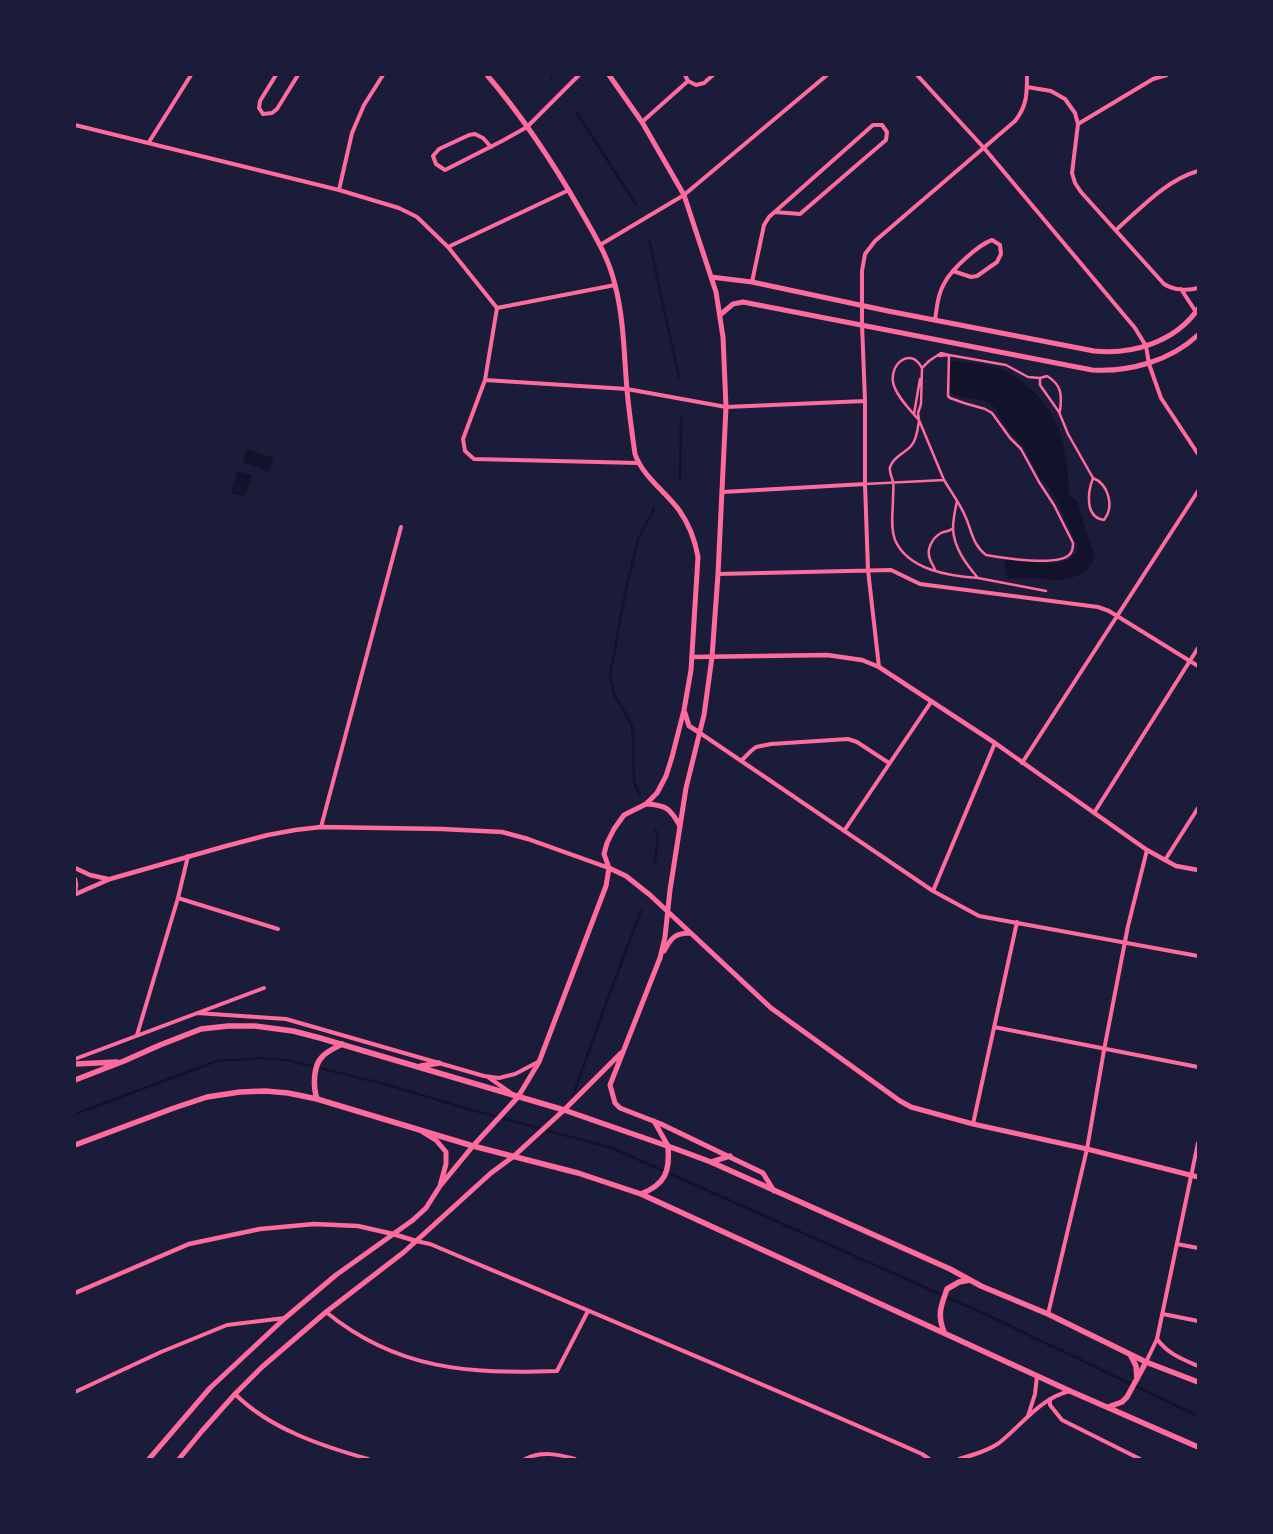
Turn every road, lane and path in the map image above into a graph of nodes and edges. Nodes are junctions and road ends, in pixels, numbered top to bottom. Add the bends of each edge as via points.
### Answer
1 (190, 75) edge
2 (276, 75) edge
3 (298, 75) edge
4 (383, 75) edge
5 (487, 75) edge
6 (579, 75) edge
7 (609, 75) edge
8 (686, 75) edge
9 (713, 75) edge
10 (827, 75) edge
11 (917, 75) edge
12 (1027, 75) edge
13 (1167, 75) edge
14 (688, 81) junction
15 (1027, 87) junction
16 (642, 122) junction
17 (1078, 124) junction
18 (75, 125) edge
19 (527, 127) junction
20 (149, 142) junction
21 (491, 147) junction
22 (984, 148) junction
23 (1198, 171) edge
24 (339, 190) junction
25 (569, 190) junction
26 (684, 195) junction
27 (775, 212) junction
28 (1116, 230) junction
29 (600, 245) junction
30 (448, 247) junction
31 (953, 271) junction
32 (711, 277) junction
33 (752, 282) junction
34 (615, 284) junction
35 (1198, 288) edge
36 (1181, 289) junction
37 (862, 305) junction
38 (496, 308) junction
39 (1197, 310) edge
40 (720, 315) junction
41 (935, 320) junction
42 (862, 324) junction
43 (1198, 335) edge
44 (1146, 346) junction
45 (950, 355) junction
46 (1149, 364) junction
47 (922, 368) junction
48 (1040, 378) junction
49 (485, 380) junction
50 (627, 389) junction
51 (865, 401) junction
52 (726, 407) junction
53 (1059, 412) junction
54 (914, 414) junction
55 (919, 420) junction
56 (1198, 454) edge
57 (638, 463) junction
58 (1093, 478) junction
59 (944, 480) junction
60 (893, 483) junction
61 (865, 484) junction
62 (1198, 491) edge
63 (723, 492) junction
64 (957, 501) junction
65 (401, 528) dead end
66 (953, 529) junction
67 (868, 570) junction
68 (935, 570) junction
69 (718, 574) junction
70 (978, 578) junction
71 (1046, 591) dead end
72 (1116, 616) junction
73 (1198, 648) edge
74 (692, 657) junction
75 (712, 657) junction
76 (1190, 661) junction
77 (1198, 666) edge
78 (879, 667) junction
79 (931, 702) junction
80 (684, 710) junction
81 (700, 733) junction
82 (995, 744) junction
83 (741, 761) junction
84 (889, 763) junction
85 (1022, 763) junction
86 (646, 804) junction
87 (1198, 808) edge
88 (1094, 813) junction
89 (680, 826) junction
90 (321, 827) junction
91 (844, 831) junction
92 (1147, 850) junction
93 (188, 856) junction
94 (1165, 860) junction
95 (75, 868) edge
96 (609, 868) junction
97 (1198, 870) edge
98 (75, 879) edge
99 (110, 879) junction
100 (933, 891) junction
101 (75, 895) edge
102 (178, 898) junction
103 (668, 911) junction
104 (1017, 922) junction
105 (278, 929) dead end
106 (690, 933) junction
107 (1125, 943) junction
108 (1198, 956) edge
109 (660, 958) junction
110 (264, 988) dead end
111 (197, 1013) junction
112 (994, 1027) junction
113 (137, 1035) junction
114 (342, 1044) junction
115 (1104, 1050) junction
116 (623, 1051) junction
117 (75, 1059) edge
118 (124, 1061) junction
119 (539, 1062) junction
120 (439, 1063) junction
121 (75, 1064) edge
122 (419, 1067) junction
123 (1198, 1067) edge
124 (486, 1076) junction
125 (75, 1080) edge
126 (518, 1097) junction
127 (317, 1099) junction
128 (564, 1110) junction
129 (654, 1121) junction
130 (973, 1124) junction
131 (423, 1132) junction
132 (1198, 1143) edge
133 (75, 1145) edge
134 (473, 1146) junction
135 (668, 1146) junction
136 (1087, 1149) junction
137 (514, 1156) junction
138 (730, 1156) junction
139 (711, 1162) junction
140 (1192, 1175) junction
141 (1198, 1176) edge
142 (440, 1186) junction
143 (775, 1191) junction
144 (641, 1194) junction
145 (394, 1234) junction
146 (416, 1241) junction
147 (1177, 1244) junction
148 (1198, 1248) edge
149 (970, 1280) junction
150 (75, 1293) edge
151 (588, 1310) junction
152 (326, 1312) junction
153 (1048, 1314) junction
154 (1163, 1314) junction
155 (285, 1318) junction
156 (1198, 1320) edge
157 (944, 1332) junction
158 (1157, 1339) junction
159 (1130, 1354) junction
160 (1146, 1362) junction
161 (1198, 1366) edge
162 (1037, 1376) junction
163 (1136, 1381) junction
164 (1198, 1382) edge
165 (1070, 1390) junction
166 (75, 1392) edge
167 (235, 1394) junction
168 (1050, 1399) junction
169 (1108, 1407) junction
170 (1028, 1416) junction
171 (1198, 1447) edge
172 (149, 1459) edge
173 (180, 1459) edge
174 (368, 1459) edge
175 (524, 1459) edge
176 (575, 1459) edge
177 (929, 1459) edge
178 (959, 1459) edge
179 (1140, 1459) edge

1 - 20 street
2 - 3 street via 260,101 259,108 263,114 277,109
4 - 24 street via 364,105 352,133
5 - 19 main road
6 - 19 street
7 - 16 main road
8 - 14 street
9 - 14 street via 696,85
10 - 26 street
11 - 22 street
12 - 15 street
13 - 17 street via 1153,79
14 - 16 street
15 - 17 street via 1051,91 1065,99
15 - 22 street via 1022,113
16 - 26 main road
17 - 28 street via 1072,173 1075,183
18 - 20 street
19 - 21 street
19 - 25 main road
20 - 24 street
21 - 21 street via 475,134 439,149 433,156 436,164 446,170
22 - 37 street via 875,241 865,254
22 - 44 street via 1135,328
23 - 28 street via 1167,187
24 - 30 street via 411,214
25 - 29 main road
25 - 30 street
26 - 29 street
26 - 32 main road
27 - 27 street via 873,125 882,125 887,132 886,140 800,214
27 - 33 street via 764,225
28 - 36 street via 1164,284
29 - 34 main road
30 - 38 street
31 - 31 street via 985,243 992,240 1000,245 1001,254 997,262 977,276
31 - 41 street via 944,282
32 - 33 main road
32 - 40 main road
33 - 37 main road
34 - 38 street
34 - 50 main road via 625,344
35 - 36 street
36 - 39 street
37 - 41 main road
37 - 42 street
38 - 49 street
39 - 44 main road via 1174,333
40 - 42 main road via 733,304 743,302
40 - 52 main road
41 - 44 main road via 1094,351 1110,352
42 - 46 main road via 1092,370 1109,371
42 - 51 street
43 - 46 main road via 1183,347
44 - 46 street
45 - 47 street via 938,356
45 - 48 street via 1006,365 1028,377
45 - 64 street via 948,396 992,413 1021,449 1054,505 1073,549 1064,559 1044,562 986,555 974,542
46 - 56 street via 1161,398
47 - 54 street
47 - 54 street via 912,358 904,359 892,375 899,395
47 - 55 street
48 - 53 street via 1040,385
48 - 53 street via 1047,376 1058,384 1062,398
49 - 50 street
49 - 57 street via 463,439 465,451 474,459
50 - 52 street
50 - 57 main road
51 - 52 street
51 - 61 street
52 - 63 main road
53 - 58 street
54 - 55 street
55 - 59 street
55 - 60 street via 912,445 891,465
57 - 74 main road via 678,509 696,543
58 - 58 street via 1089,489 1090,507 1094,515 1104,520 1108,514 1107,492 1100,481
59 - 60 street
59 - 64 street
60 - 61 street
60 - 68 street via 894,538 910,560
61 - 63 street
61 - 67 street
62 - 72 street
63 - 69 main road
64 - 66 street
65 - 90 street
66 - 68 street via 939,534 932,541 928,552
66 - 70 street via 961,556
67 - 69 street
67 - 72 street via 891,570 920,584 1098,607
67 - 78 street
68 - 70 street
69 - 75 main road
70 - 71 street
72 - 76 street
72 - 85 street
73 - 76 street
74 - 75 street
74 - 80 main road
75 - 78 street via 827,655 862,660
75 - 81 main road
76 - 77 street
76 - 88 street
78 - 79 street
79 - 82 street
79 - 84 street
80 - 81 main road via 689,726
80 - 86 main road via 666,776
81 - 83 street
81 - 89 main road
82 - 85 street
82 - 100 street
83 - 84 street via 756,747 848,739
83 - 91 street
84 - 91 street
85 - 88 street
86 - 89 main road via 660,804 668,809
86 - 96 main road via 624,816 614,829 604,854
87 - 94 street
88 - 92 street
89 - 103 main road
90 - 93 street via 268,835
90 - 96 street via 502,832
91 - 100 street
92 - 94 street
92 - 107 street
93 - 99 street
93 - 102 street
94 - 97 street via 1176,866
95 - 99 street
96 - 103 main road via 626,876
96 - 119 main road via 606,886
98 - 101 street
99 - 101 street
100 - 104 street via 979,916
102 - 105 street
102 - 113 street
103 - 106 main road
103 - 109 main road
104 - 107 street
104 - 112 street
106 - 109 main road via 676,936
106 - 130 main road via 771,1008 900,1101
107 - 108 street
107 - 115 street
109 - 116 main road
110 - 111 street
111 - 113 street
111 - 120 street via 286,1019
112 - 115 street
112 - 130 street
113 - 117 street
114 - 118 main road via 293,1031 228,1026 202,1029
114 - 122 main road
114 - 127 main road via 320,1060 314,1082
115 - 123 street
115 - 136 street
116 - 128 main road
116 - 129 main road via 610,1085 616,1103 620,1108
118 - 121 main road
118 - 125 main road
119 - 124 street via 515,1074 499,1078
119 - 126 main road
120 - 122 main road
120 - 124 street
122 - 126 main road
124 - 126 street
126 - 128 main road
126 - 134 main road
127 - 131 main road
127 - 133 main road via 266,1091 207,1097
128 - 135 main road
128 - 137 main road
129 - 135 main road
129 - 138 main road
130 - 136 main road
131 - 134 main road
131 - 142 main road via 446,1152
132 - 140 street
134 - 137 main road
134 - 142 main road
135 - 139 main road
135 - 144 main road via 665,1176 652,1190
136 - 140 main road
136 - 153 street
137 - 144 main road
137 - 146 main road
138 - 139 main road
138 - 143 main road via 763,1173
139 - 143 main road
140 - 141 main road
140 - 147 street
142 - 145 main road via 426,1208
143 - 149 main road
144 - 157 main road
145 - 146 street
145 - 150 street via 358,1226 314,1224 260,1229 189,1244
145 - 155 main road via 336,1275
146 - 151 street
146 - 152 main road
147 - 148 street
147 - 154 street
149 - 153 main road
149 - 157 main road via 947,1289 939,1312
151 - 152 street via 557,1371 511,1373 475,1371 395,1353 345,1327
151 - 177 street
152 - 167 main road
153 - 159 main road
154 - 156 street
154 - 158 street
155 - 166 street via 227,1325
155 - 172 main road via 210,1388
157 - 162 main road
158 - 160 street
158 - 161 street via 1169,1353
159 - 160 main road
159 - 163 main road via 1136,1366
160 - 163 main road
160 - 164 main road
162 - 165 main road
162 - 170 street
163 - 169 main road via 1122,1402
165 - 168 street
165 - 169 main road
167 - 173 main road
167 - 174 street via 263,1417 297,1434
168 - 170 street
168 - 179 street via 1050,1405 1062,1420
169 - 171 main road
170 - 178 street via 997,1444
175 - 176 street via 548,1454

